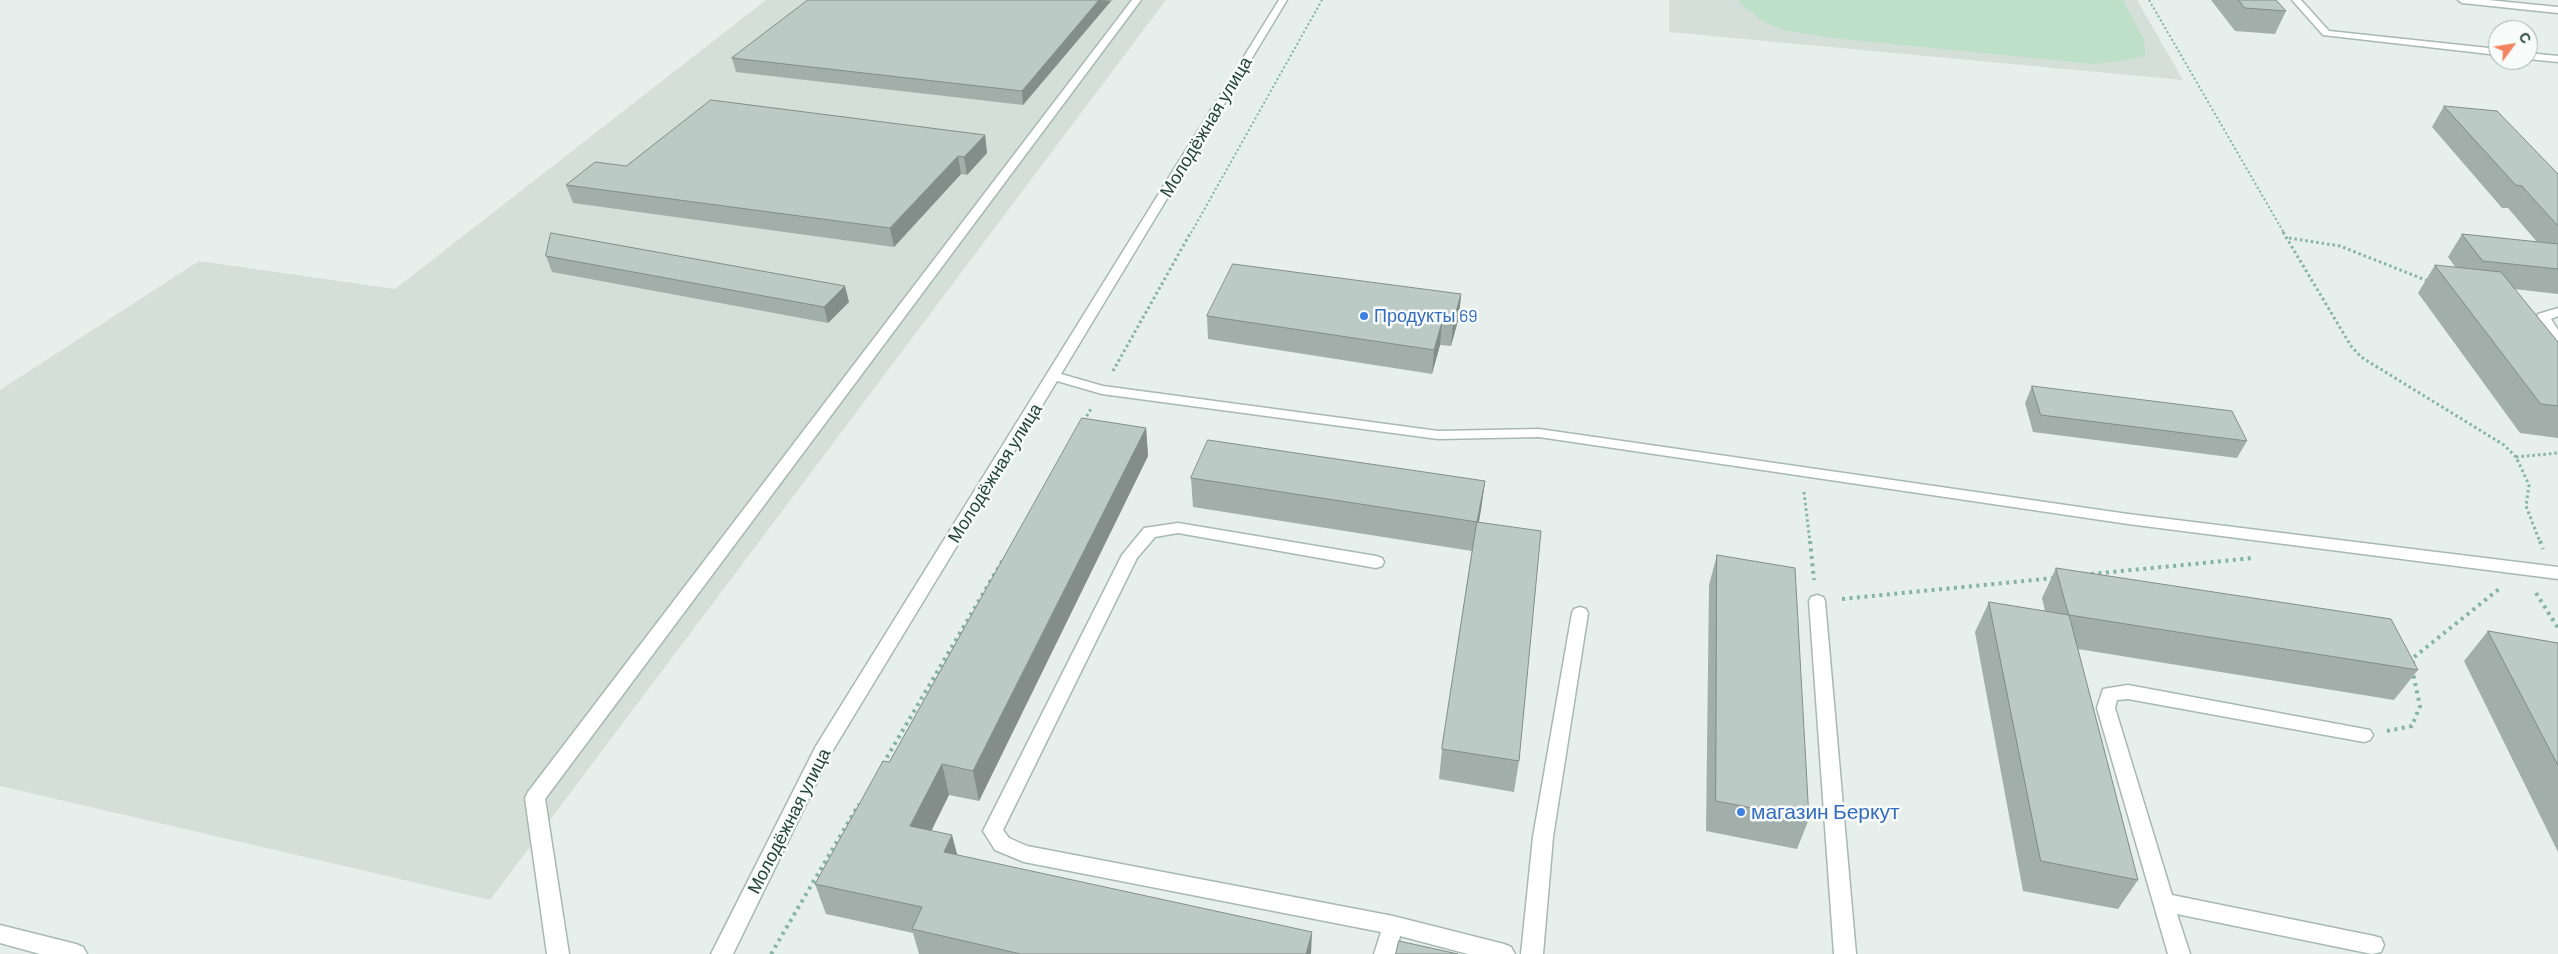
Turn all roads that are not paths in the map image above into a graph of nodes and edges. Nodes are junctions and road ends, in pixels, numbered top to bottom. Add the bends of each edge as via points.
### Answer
1 (1137, 0) edge
2 (1284, 0) edge
3 (2296, 0) edge
4 (2462, 0) edge
5 (2558, 10) edge
6 (2488, 51) edge
7 (2538, 57) edge
8 (2558, 59) edge
9 (2558, 312) edge
10 (2558, 340) edge
11 (1054, 376) junction
12 (1376, 562) dead end
13 (2555, 572) edge
14 (1817, 601) road end
15 (1580, 613) dead end
16 (2364, 735) road end
17 (2163, 902) junction
18 (1393, 926) junction
19 (0, 934) edge
20 (2374, 945) dead end
21 (76, 954) edge
22 (558, 954) edge
23 (722, 954) edge
24 (1385, 954) edge
25 (1504, 954) edge
26 (1532, 954) edge
27 (1845, 954) edge
28 (2179, 954) edge

1 - 22 street via 536,798
2 - 11 street, Молодёжная улица
3 - 6 street via 2326,33
4 - 5 street
7 - 8 street
9 - 10 street via 2543,317
11 - 13 street via 1102,390 1438,436 1539,434 2128,519
11 - 23 street, Молодёжная улица via 823,752
12 - 18 street via 1178,528 1150,532 1130,555 993,831 1002,844 1024,854
14 - 27 street
15 - 26 street via 1543,837
16 - 17 street via 2128,692 2109,694 2106,708
17 - 20 street
17 - 28 street
18 - 24 street
18 - 25 street
19 - 21 street

